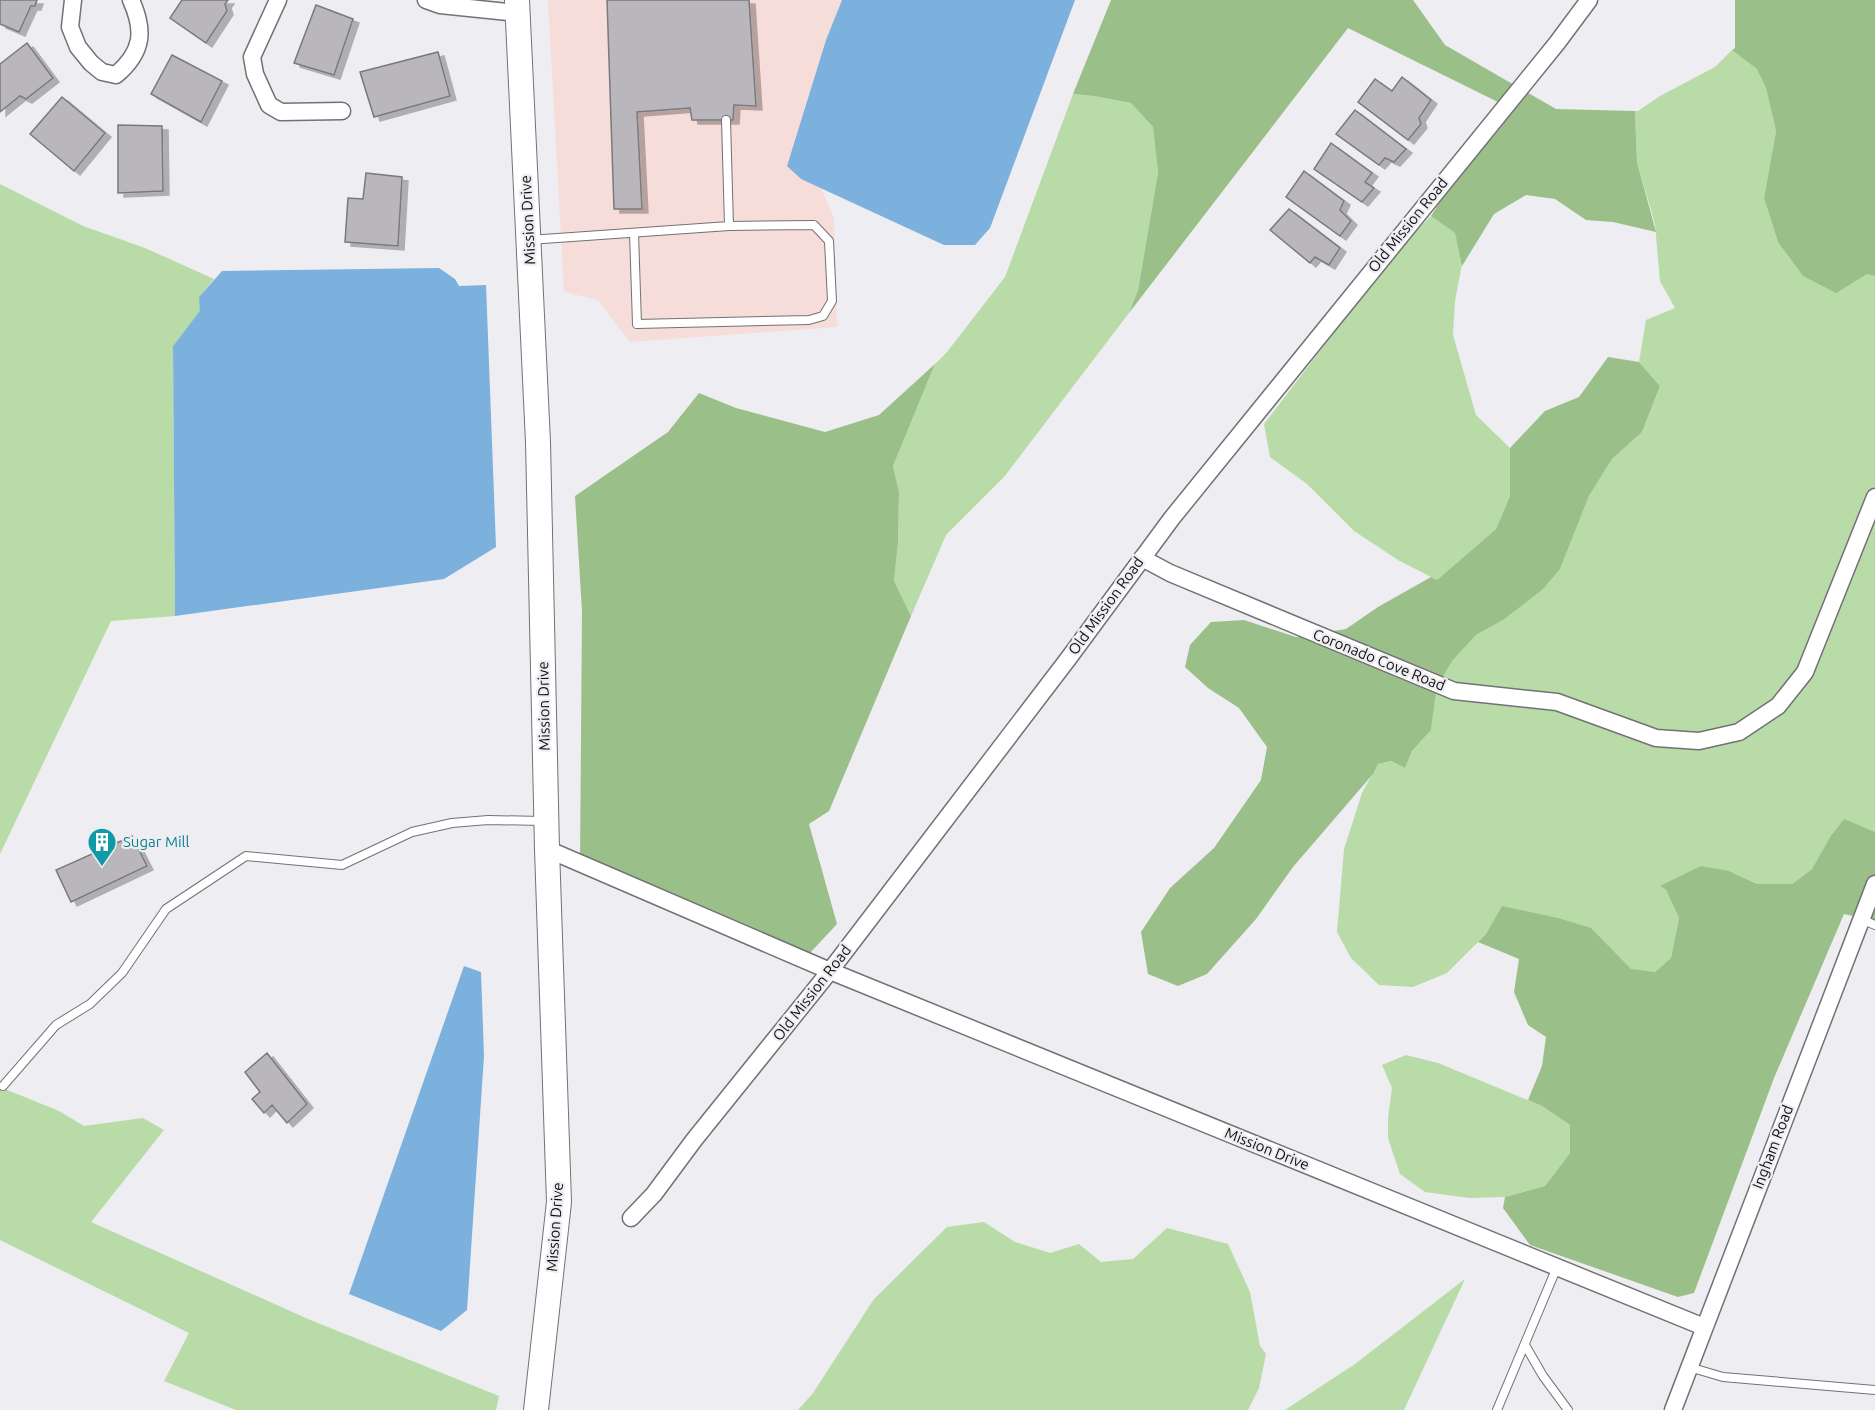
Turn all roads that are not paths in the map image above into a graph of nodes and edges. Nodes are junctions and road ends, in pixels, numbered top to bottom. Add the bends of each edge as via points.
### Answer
1 (73, 0) edge
2 (131, 0) edge
3 (278, 0) edge
4 (426, 0) edge
5 (1589, 0) edge
6 (518, 7) edge
7 (342, 111) dead end
8 (726, 120) dead end
9 (729, 226) junction
10 (634, 232) junction
11 (529, 240) junction
12 (1875, 497) edge
13 (1142, 558) junction
14 (546, 821) junction
15 (547, 849) junction
16 (1875, 884) edge
17 (1868, 922) edge
18 (830, 971) junction
19 (3, 1086) dead end
20 (631, 1218) dead end
21 (1557, 1268) junction
22 (1704, 1328) junction
23 (1525, 1345) junction
24 (1689, 1367) junction
25 (1875, 1390) edge
26 (536, 1410) edge
27 (1497, 1410) edge
28 (1568, 1410) edge
29 (1673, 1410) edge

1 - 2 street via 70,27 78,47 102,72 116,75 129,64 141,36
3 - 7 street via 252,57 268,105 281,112
4 - 6 street via 440,5
5 - 13 street, Old Mission Road
6 - 11 street, Mission Drive
8 - 9 lane
9 - 10 lane
9 - 10 lane via 814,225 830,241 832,301 823,316 809,320 637,324
10 - 11 lane
11 - 14 street, Mission Drive via 538,442
12 - 13 street, Coronado Cove Road via 1805,672 1778,706 1739,732 1699,741 1656,738 1557,702 1454,691
13 - 18 street, Old Mission Road
14 - 15 street, Mission Drive
14 - 19 lane via 453,823 412,832 342,865 246,856 166,909 122,973 90,1004 56,1025
15 - 18 street, Mission Drive
15 - 26 street, Mission Drive via 559,1202
16 - 17 street, Ingham Road
17 - 22 street, Ingham Road
18 - 20 street, Old Mission Road
18 - 21 street, Mission Drive
21 - 22 street, Mission Drive
21 - 23 lane
22 - 24 street, Ingham Road
23 - 27 lane
23 - 28 lane
24 - 25 lane via 1723,1377
24 - 29 street, Ingham Road

